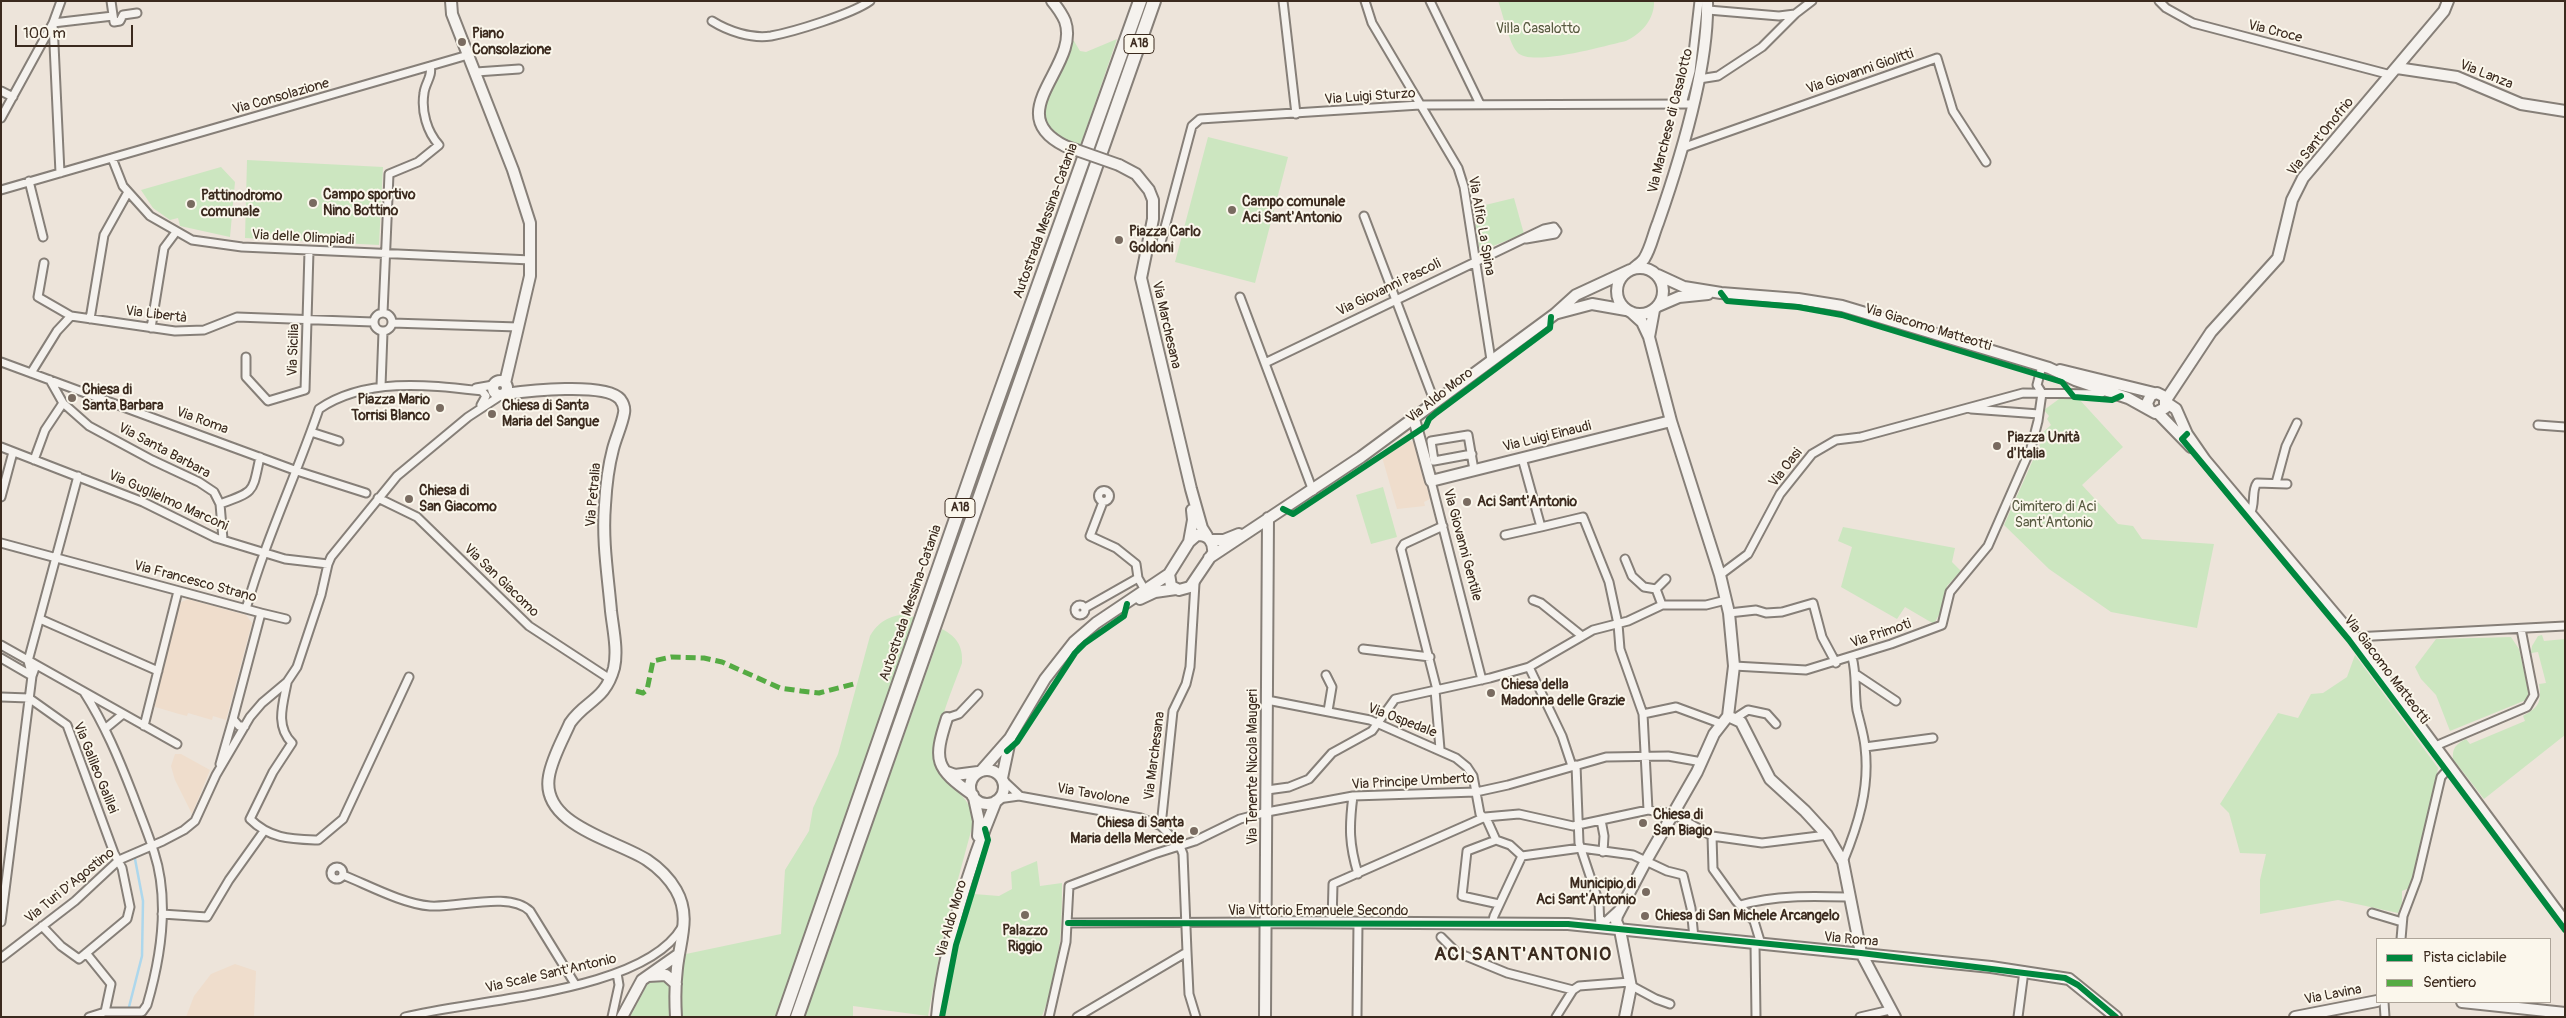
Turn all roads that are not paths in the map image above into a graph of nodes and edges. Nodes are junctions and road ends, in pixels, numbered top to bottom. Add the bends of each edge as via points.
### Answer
1 (61, 1) edge
2 (110, 1) edge
3 (451, 1) edge
4 (870, 1) edge
5 (1052, 1) edge
6 (1140, 1) edge
7 (1154, 1) edge
8 (1283, 1) edge
9 (1364, 1) edge
10 (1430, 1) edge
11 (1699, 1) edge
12 (1812, 1) edge
13 (2160, 1) edge
14 (2448, 1) edge
15 (1708, 6) edge
16 (137, 13) dead end
17 (1795, 14) junction
18 (113, 16) junction
19 (712, 20) dead end
20 (53, 23) junction
21 (468, 55) junction
22 (430, 66) junction
23 (519, 69) dead end
24 (2394, 71) junction
25 (476, 72) junction
26 (1699, 79) junction
27 (1, 91) edge
28 (13, 97) junction
29 (1480, 104) junction
30 (1687, 104) junction
31 (1420, 105) junction
32 (2565, 111) edge
33 (1296, 114) junction
34 (1, 118) edge
35 (1682, 148) junction
36 (112, 158) junction
37 (1986, 162) dead end
38 (60, 173) junction
39 (28, 181) junction
40 (1, 190) edge
41 (128, 192) junction
42 (1364, 216) dead end
43 (176, 232) junction
44 (43, 237) dead end
45 (1526, 239) dead end
46 (1651, 246) junction
47 (1146, 249) junction
48 (309, 251) junction
49 (386, 255) junction
50 (531, 260) junction
51 (1475, 260) junction
52 (44, 263) dead end
53 (1631, 270) junction
54 (1657, 275) junction
55 (1721, 293) junction
56 (1240, 297) dead end
57 (1395, 299) junction
58 (1656, 308) junction
59 (383, 309) junction
60 (1630, 311) junction
61 (1555, 314) junction
62 (71, 316) junction
63 (90, 319) junction
64 (307, 319) junction
65 (370, 322) junction
66 (396, 323) junction
67 (518, 327) junction
68 (151, 328) junction
69 (383, 335) junction
70 (1649, 337) junction
71 (246, 357) dead end
72 (1491, 360) junction
73 (1, 362) edge
74 (1265, 363) junction
75 (2046, 367) junction
76 (31, 372) junction
77 (2183, 372) junction
78 (50, 380) junction
79 (2177, 384) junction
80 (381, 386) junction
81 (501, 388) junction
82 (466, 389) junction
83 (2107, 390) junction
84 (2042, 393) junction
85 (2155, 393) junction
86 (2166, 401) junction
87 (1435, 403) junction
88 (63, 404) junction
89 (1964, 409) junction
90 (2176, 409) junction
91 (2153, 411) junction
92 (2039, 414) junction
93 (468, 417) junction
94 (1414, 419) junction
95 (1671, 421) junction
96 (2298, 423) dead end
97 (2538, 425) dead end
98 (2565, 427) edge
99 (311, 432) junction
100 (339, 441) dead end
101 (1, 447) edge
102 (14, 452) junction
103 (1472, 454) junction
104 (260, 457) junction
105 (1522, 458) junction
106 (34, 460) junction
107 (2205, 460) junction
108 (1474, 470) junction
109 (298, 471) junction
110 (78, 476) junction
111 (1431, 481) junction
112 (2276, 483) junction
113 (2287, 484) dead end
114 (1191, 489) junction
115 (1313, 491) junction
116 (366, 493) dead end
117 (1, 496) edge
118 (378, 498) junction
119 (1103, 502) dead end
120 (220, 504) junction
121 (2250, 514) junction
122 (1268, 518) junction
123 (1443, 526) junction
124 (1541, 527) junction
125 (1247, 531) junction
126 (1505, 536) dead end
127 (1209, 538) junction
128 (223, 540) junction
129 (1189, 542) junction
130 (1, 543) edge
131 (264, 552) junction
132 (1209, 558) junction
133 (56, 559) junction
134 (1625, 559) dead end
135 (328, 564) junction
136 (1169, 574) junction
137 (1720, 575) junction
138 (1138, 578) junction
139 (1666, 579) dead end
140 (1195, 582) junction
141 (1656, 589) junction
142 (1145, 590) junction
143 (1177, 590) junction
144 (178, 591) junction
145 (1533, 600) dead end
146 (1726, 600) junction
147 (1127, 604) junction
148 (1193, 604) junction
149 (1662, 605) junction
150 (1085, 608) dead end
151 (246, 609) junction
152 (261, 613) junction
153 (1729, 613) junction
154 (40, 619) junction
155 (286, 619) dead end
156 (1618, 624) junction
157 (2565, 626) edge
158 (2521, 629) junction
159 (1582, 636) junction
160 (2354, 637) junction
161 (1, 646) edge
162 (1363, 649) dead end
163 (1430, 657) junction
164 (1852, 657) junction
165 (1, 658) edge
166 (28, 661) junction
167 (1836, 663) junction
168 (36, 665) junction
169 (1529, 666) junction
170 (1734, 666) junction
171 (158, 671) junction
172 (1326, 675) dead end
173 (1857, 675) junction
174 (32, 676) junction
175 (409, 677) dead end
176 (610, 680) junction
177 (1482, 680) junction
178 (288, 682) junction
179 (1436, 690) junction
180 (84, 692) junction
181 (978, 694) dead end
182 (1, 698) edge
183 (29, 698) junction
184 (1267, 700) junction
185 (1896, 701) dead end
186 (101, 702) junction
187 (94, 707) junction
188 (1328, 711) junction
189 (123, 714) junction
190 (1643, 714) junction
191 (947, 718) joint
192 (233, 719) junction
193 (1727, 720) junction
194 (1378, 724) junction
195 (1776, 724) dead end
196 (144, 726) junction
197 (245, 726) junction
198 (106, 728) junction
199 (1010, 738) junction
200 (1933, 738) dead end
201 (177, 744) dead end
202 (1865, 746) junction
203 (2434, 747) junction
204 (1440, 749) junction
205 (1645, 755) junction
206 (1698, 763) junction
207 (1574, 766) junction
208 (2450, 768) junction
209 (944, 771) junction
210 (980, 772) junction
211 (216, 776) junction
212 (1002, 779) junction
213 (1267, 790) junction
214 (1476, 792) junction
215 (1019, 796) junction
216 (1353, 796) junction
217 (974, 797) junction
218 (997, 800) junction
219 (1648, 810) junction
220 (1267, 812) junction
221 (1673, 814) junction
222 (1485, 816) junction
223 (1601, 820) junction
224 (1578, 825) junction
225 (1161, 826) junction
226 (264, 831) junction
227 (1827, 835) junction
228 (1712, 836) junction
229 (1496, 840) junction
230 (152, 846) junction
231 (1180, 846) junction
232 (1581, 848) junction
233 (976, 849) junction
234 (1604, 852) junction
235 (1522, 856) junction
236 (119, 860) junction
237 (1646, 861) junction
238 (1843, 862) junction
239 (1358, 874) junction
240 (343, 875) dead end
241 (1848, 897) junction
242 (1499, 904) junction
243 (1621, 905) junction
244 (1740, 905) junction
245 (2372, 913) dead end
246 (162, 914) junction
247 (1600, 921) junction
248 (1, 922) edge
249 (1266, 922) junction
250 (2402, 922) junction
251 (2565, 922) edge
252 (1068, 923) junction
253 (1186, 923) junction
254 (1332, 923) junction
255 (1358, 923) junction
256 (1492, 924) junction
257 (42, 926) junction
258 (1625, 930) junction
259 (679, 936) junction
260 (1441, 937) dead end
261 (1694, 938) junction
262 (2400, 938) edge
263 (1758, 944) junction
264 (1187, 952) junction
265 (86, 953) junction
266 (1861, 953) junction
267 (679, 954) junction
268 (2, 957) edge
269 (2024, 971) junction
270 (616, 973) junction
271 (647, 976) junction
272 (575, 984) junction
273 (676, 984) junction
274 (1630, 985) junction
275 (1573, 990) junction
276 (2376, 1001) edge
277 (2384, 1003) edge
278 (2471, 1003) edge
279 (1670, 1004) dead end
280 (105, 1012) junction
281 (1893, 1013) edge
282 (2565, 1013) edge
283 (89, 1017) edge
284 (405, 1017) edge
285 (612, 1017) edge
286 (622, 1017) edge
287 (676, 1017) edge
288 (783, 1017) edge
289 (797, 1017) edge
290 (937, 1017) edge
291 (1049, 1017) edge
292 (1077, 1017) edge
293 (1196, 1017) edge
294 (1265, 1017) edge
295 (1357, 1017) edge
296 (1556, 1017) edge
297 (1625, 1017) edge
298 (1756, 1017) edge
299 (1860, 1017) edge
300 (2018, 1017) edge
301 (2116, 1017) edge
302 (2295, 1017) edge
303 (2385, 1017) edge

1 - 20 street
2 - 18 street
3 - 21 street via 452,14
4 - 19 street via 843,15 770,36 728,31
5 - 47 street, Via Marchesana, bridge via 1065,21 1066,39 1042,97 1038,113 1040,122 1049,137 1065,146 1136,174 1153,200 1154,219
6 - 288 highway, Autostrada Messina-Catania / A18
7 - 289 highway, Autostrada Messina-Catania / A18
8 - 33 street
9 - 31 street, Via Alfio La Spina via 1372,23
10 - 29 street
11 - 30 street
12 - 17 street
13 - 24 street, Via Croce via 2193,23
14 - 24 street, Via Sant'Onofrio via 2444,11
15 - 17 street via 1780,16
15 - 26 street, Via Marchese di Casalotto
16 - 18 street via 123,15 120,22 114,22
17 - 26 street via 1762,47 1718,76
18 - 20 street
20 - 28 street
20 - 38 street
21 - 22 street, Via Consolazione
21 - 25 street
22 - 36 street, Via Consolazione
22 - 49 street via 432,71 424,92 425,118 431,136 439,145 418,162 389,174
23 - 25 street
24 - 32 street, Via Lanza via 2457,77 2521,104
24 - 77 street, Via Sant'Onofrio via 2297,188 2273,266 2226,314
25 - 50 street via 525,203 530,223
26 - 30 street, Via Marchese di Casalotto
27 - 28 street
28 - 34 street
29 - 30 street, Via Luigi Sturzo
29 - 31 street, Via Luigi Sturzo
30 - 35 street, Via Marchese di Casalotto
31 - 33 street, Via Luigi Sturzo
31 - 51 street, Via Alfio La Spina via 1458,168
33 - 47 street, Via Luigi Sturzo via 1195,121 1160,246
35 - 37 street, Via Giovanni Giolitti via 1936,58 1953,111
35 - 46 street, Via Marchese di Casalotto
36 - 38 street, Via Consolazione
36 - 41 street, Via delle Olimpiadi
38 - 39 street, Via Consolazione
39 - 40 street, Via Consolazione
39 - 44 street
41 - 43 street, Via delle Olimpiadi via 150,216
41 - 63 street via 104,235
42 - 57 street
43 - 48 street, Via delle Olimpiadi via 192,240 215,245
43 - 68 street via 164,248
45 - 51 street, Via Giovanni Pascoli
46 - 53 street
46 - 54 street via 1651,261
47 - 114 street, Via Marchesana via 1141,278
48 - 49 street, Via delle Olimpiadi
48 - 64 street, Via Sicilia
49 - 50 street, Via delle Olimpiadi
49 - 59 street
50 - 67 street
51 - 57 street, Via Giovanni Pascoli
51 - 72 street, Via Alfio La Spina
52 - 62 street, Via Libertà via 38,297
53 - 54 street via 1643,268
53 - 60 street via 1622,277 1618,288 1621,303
53 - 61 street via 1576,295
54 - 55 street via 1684,287
54 - 58 street via 1664,290
55 - 58 street via 1679,297
55 - 75 street, Via Giacomo Matteotti via 1842,306
56 - 74 street
57 - 74 street, Via Giovanni Pascoli
57 - 87 street
58 - 60 street via 1643,314
58 - 70 street
59 - 65 street
59 - 66 street
60 - 61 street via 1592,304
60 - 70 street via 1642,322
61 - 72 street, Via Aldo Moro
62 - 63 street, Via Libertà
62 - 76 street via 57,331
63 - 68 street, Via Libertà
64 - 65 street, Via Libertà
64 - 68 street, Via Libertà via 237,317 192,332
64 - 71 street, Via Sicilia via 304,390 268,402 246,377
65 - 69 street
66 - 67 street
66 - 69 street
67 - 81 street
69 - 80 street
70 - 95 street
72 - 87 street, Via Aldo Moro
73 - 76 street, Via Roma
74 - 115 street
75 - 83 street
75 - 84 street via 2037,385
75 - 85 street
76 - 78 street, Via Roma
77 - 79 street
77 - 85 street
78 - 88 street
78 - 104 street, Via Roma
79 - 86 street
79 - 90 street
80 - 82 street
80 - 99 street via 329,402 319,409
81 - 82 street
81 - 93 street
81 - 176 street, Via Petralia via 610,392 624,406 608,466 605,509 605,551 615,656
82 - 93 street via 482,391 486,396
83 - 84 street, Via Oasi via 2100,394
83 - 91 street
84 - 89 street, Via Oasi via 2024,393
84 - 92 street
85 - 86 street
85 - 91 street via 2147,400
86 - 90 street
86 - 91 street via 2163,410
87 - 94 street, Via Aldo Moro
88 - 106 street via 45,430
88 - 120 street, Via Santa Barbara via 89,426 214,492
89 - 92 street
89 - 137 street, Via Oasi via 1861,437 1836,440 1820,448 1780,494 1748,554
90 - 107 street via 2187,434
91 - 107 street
92 - 164 street, Via Primoti via 2031,448 1988,546 1950,592 1942,625
93 - 118 street, Via Turi D'Agostino via 397,476
94 - 111 street, Via Giovanni Gentile
94 - 115 street, Via Aldo Moro
95 - 105 street, Via Luigi Einaudi
95 - 137 street
96 - 112 street via 2286,446
97 - 98 street
99 - 100 street
99 - 109 street
101 - 102 street, Via Guglielmo Marconi
102 - 106 street, Via Guglielmo Marconi
102 - 117 street
103 - 103 street via 1468,435 1431,441 1434,461
103 - 108 street
104 - 109 street, Via Roma
104 - 120 street via 253,489
105 - 108 street, Via Luigi Einaudi
105 - 124 street
106 - 110 street, Via Guglielmo Marconi
107 - 121 street, Via Giacomo Matteotti
108 - 111 street, Via Luigi Einaudi
109 - 116 street, Via Roma
109 - 131 street
110 - 128 street, Via Guglielmo Marconi
110 - 133 street
111 - 123 street, Via Giovanni Gentile
112 - 113 street
112 - 121 street via 2261,482 2255,486 2254,507
114 - 127 street via 1202,528
114 - 129 street via 1193,520
115 - 122 street, Via Aldo Moro
118 - 135 street, Via Turi D'Agostino
118 - 176 street, Via San Giacomo via 417,517 529,626
119 - 138 street via 1090,536 1116,548 1136,564
120 - 128 street
121 - 160 street, Via Giacomo Matteotti
122 - 125 street, Via Aldo Moro
122 - 184 street, Via Tenente Nicola Maugeri
123 - 163 street via 1404,544 1401,549
123 - 177 street, Via Giovanni Gentile
124 - 126 street
124 - 156 street via 1583,518 1609,582
125 - 127 street via 1224,540
125 - 132 street
127 - 129 street via 1197,535
127 - 132 street via 1213,548
128 - 131 street, Via Guglielmo Marconi
129 - 136 street
130 - 133 street, Via Francesco Strano
131 - 135 street, Via Guglielmo Marconi via 285,559
131 - 151 street
132 - 140 street
133 - 144 street, Via Francesco Strano
133 - 154 street
134 - 141 street via 1632,576 1644,587
135 - 178 street, Via Turi D'Agostino via 312,626
136 - 142 street
136 - 143 street via 1171,586
137 - 146 street
138 - 142 street
138 - 150 street
139 - 141 street
140 - 143 street via 1190,587
140 - 148 street, Via Marchesana
141 - 149 street
142 - 147 street
143 - 147 street via 1155,592
143 - 148 street via 1189,596
144 - 151 street, Via Francesco Strano
144 - 171 street
145 - 159 street
146 - 149 street via 1706,605
146 - 153 street
147 - 199 street via 1081,635 1062,655
148 - 225 street, Via Marchesana via 1189,676 1173,711
149 - 156 street
151 - 152 street, Via Francesco Strano
152 - 155 street
152 - 192 street, Via Francesco Strano
153 - 167 street via 1782,612 1813,603 1822,638
153 - 170 street
154 - 166 street
154 - 171 street
156 - 159 street
156 - 190 street via 1622,658
157 - 158 street
158 - 160 street
158 - 203 street via 2534,695 2532,702
159 - 169 street
160 - 203 street, Via Giacomo Matteotti
161 - 166 street
162 - 163 street
163 - 179 street
164 - 167 street, Via Primoti
164 - 173 street
165 - 174 street
166 - 168 street
166 - 174 street
167 - 170 street, Via Primoti via 1806,670
168 - 174 street
168 - 180 street
169 - 177 street
169 - 207 street
170 - 193 street
171 - 196 street
172 - 188 street via 1332,687
173 - 185 street
173 - 202 street via 1857,704
174 - 183 street
175 - 226 street via 343,819 318,840 278,838
176 - 259 street via 599,698 570,723 549,774 551,797 563,816 658,868 676,890 682,904 685,922
177 - 179 street
178 - 197 street, Via Turi D'Agostino via 262,703
178 - 226 street via 282,706 282,728 292,743 250,815 250,819
179 - 194 street via 1395,699
179 - 204 street
180 - 186 street
180 - 187 street
181 - 191 street via 959,714
182 - 183 street
183 - 236 street, Via Galileo Galilei via 67,725
183 - 248 street
184 - 188 street, Via Ospedale
184 - 213 street, Via Tenente Nicola Maugeri
186 - 187 street
186 - 189 street
187 - 198 street
188 - 194 street, Via Ospedale
189 - 196 street
189 - 198 street
190 - 193 street via 1676,707
190 - 205 street
191 - 209 street via 938,752
192 - 197 street via 239,726
192 - 211 street, Via Francesco Strano
193 - 195 street via 1748,710 1767,714
193 - 206 street via 1714,734
193 - 227 street via 1741,722 1770,779
194 - 204 street, Via Ospedale
194 - 213 street via 1372,731 1332,753 1309,779 1289,787
196 - 201 street
197 - 211 street, Via Turi D'Agostino
198 - 230 street
199 - 210 street
199 - 212 street
200 - 202 street
202 - 238 street via 1865,790 1860,815
203 - 208 street, Via Giacomo Matteotti
204 - 214 street, Via Ospedale via 1467,767 1473,776
205 - 206 street, Via Principe Umberto
205 - 207 street, Via Principe Umberto via 1606,757
205 - 219 street
206 - 221 street
207 - 214 street, Via Principe Umberto
207 - 224 street
208 - 250 street via 2441,777 2417,879
208 - 251 street, Via Giacomo Matteotti
209 - 210 street via 955,775
209 - 217 street
210 - 212 street via 992,771
210 - 217 street via 971,783
211 - 230 street, Via Turi D'Agostino via 195,821
212 - 215 street
212 - 218 street via 1004,790
213 - 220 street, Via Tenente Nicola Maugeri
214 - 216 street, Via Principe Umberto
214 - 222 street, Via Ospedale via 1480,814
215 - 218 street, Via Tavolone
215 - 225 street, Via Tavolone via 1141,818
216 - 220 street, Via Principe Umberto
216 - 239 street via 1349,829
217 - 218 street via 985,803
217 - 233 street via 979,821
218 - 233 street
219 - 221 street
219 - 223 street
220 - 231 street, Via Principe Umberto via 1234,822
220 - 249 street, Via Tenente Nicola Maugeri
221 - 228 street
221 - 237 street
222 - 224 street via 1519,814 1562,825
222 - 229 street
222 - 239 street
223 - 224 street
223 - 234 street
224 - 232 street
225 - 231 street
226 - 246 street via 228,880 207,917
227 - 228 street via 1762,843
227 - 238 street
228 - 244 street via 1713,869
229 - 235 street via 1510,845
229 - 242 street via 1466,851 1462,896
230 - 236 street, Via Turi D'Agostino
230 - 246 street via 159,875
231 - 252 street, Via Principe Umberto via 1069,886
231 - 253 street
232 - 234 street
232 - 235 street
232 - 247 street via 1599,903
233 - 290 street, Via Aldo Moro via 949,951
234 - 237 street via 1633,855
235 - 242 street
236 - 257 street, Via Turi D'Agostino
236 - 265 street, Via Galileo Galilei via 130,907 127,920
237 - 243 street
237 - 261 street via 1683,875
238 - 241 street
239 - 254 street via 1333,884
240 - 272 street via 427,906 503,901 521,904 530,911
241 - 244 street via 1791,896
241 - 266 street
242 - 256 street
243 - 247 street via 1609,920
243 - 258 street via 1616,921
244 - 263 street via 1754,921
245 - 250 street
246 - 280 street via 160,958 147,1005 142,1012
247 - 256 street, Via Vittorio Emanuele Secondo
247 - 258 street, Via Roma
249 - 253 street, Via Vittorio Emanuele Secondo
249 - 254 street, Via Vittorio Emanuele Secondo
249 - 294 street, Via Tenente Nicola Maugeri
250 - 262 street
252 - 253 street, Via Vittorio Emanuele Secondo
252 - 291 street, Via Principe Umberto via 1059,981
253 - 264 street
254 - 255 street, Via Vittorio Emanuele Secondo
255 - 256 street, Via Vittorio Emanuele Secondo
255 - 295 street
257 - 265 street via 61,946 80,959
257 - 268 street, Via Turi D'Agostino
258 - 261 street, Via Roma
258 - 274 street
259 - 267 street
259 - 270 street, Via Scale Sant'Antonio via 643,962
260 - 275 street via 1456,952 1507,973
261 - 263 street, Via Roma
263 - 266 street, Via Roma
263 - 298 street
264 - 292 street
264 - 293 street via 1189,994
265 - 280 street via 111,984
266 - 269 street, Via Roma
266 - 281 street
267 - 271 street
267 - 273 street
269 - 300 street
269 - 301 street, Via Roma via 2069,979
270 - 272 street, Via Scale Sant'Antonio
270 - 285 street via 619,985
271 - 273 street via 666,975
271 - 286 street
272 - 284 street, Via Scale Sant'Antonio
273 - 287 street
274 - 275 street via 1587,984
274 - 279 street
274 - 297 street
275 - 296 street
276 - 302 street, Via Lavina
277 - 303 street
278 - 282 street
280 - 283 street
281 - 299 street

